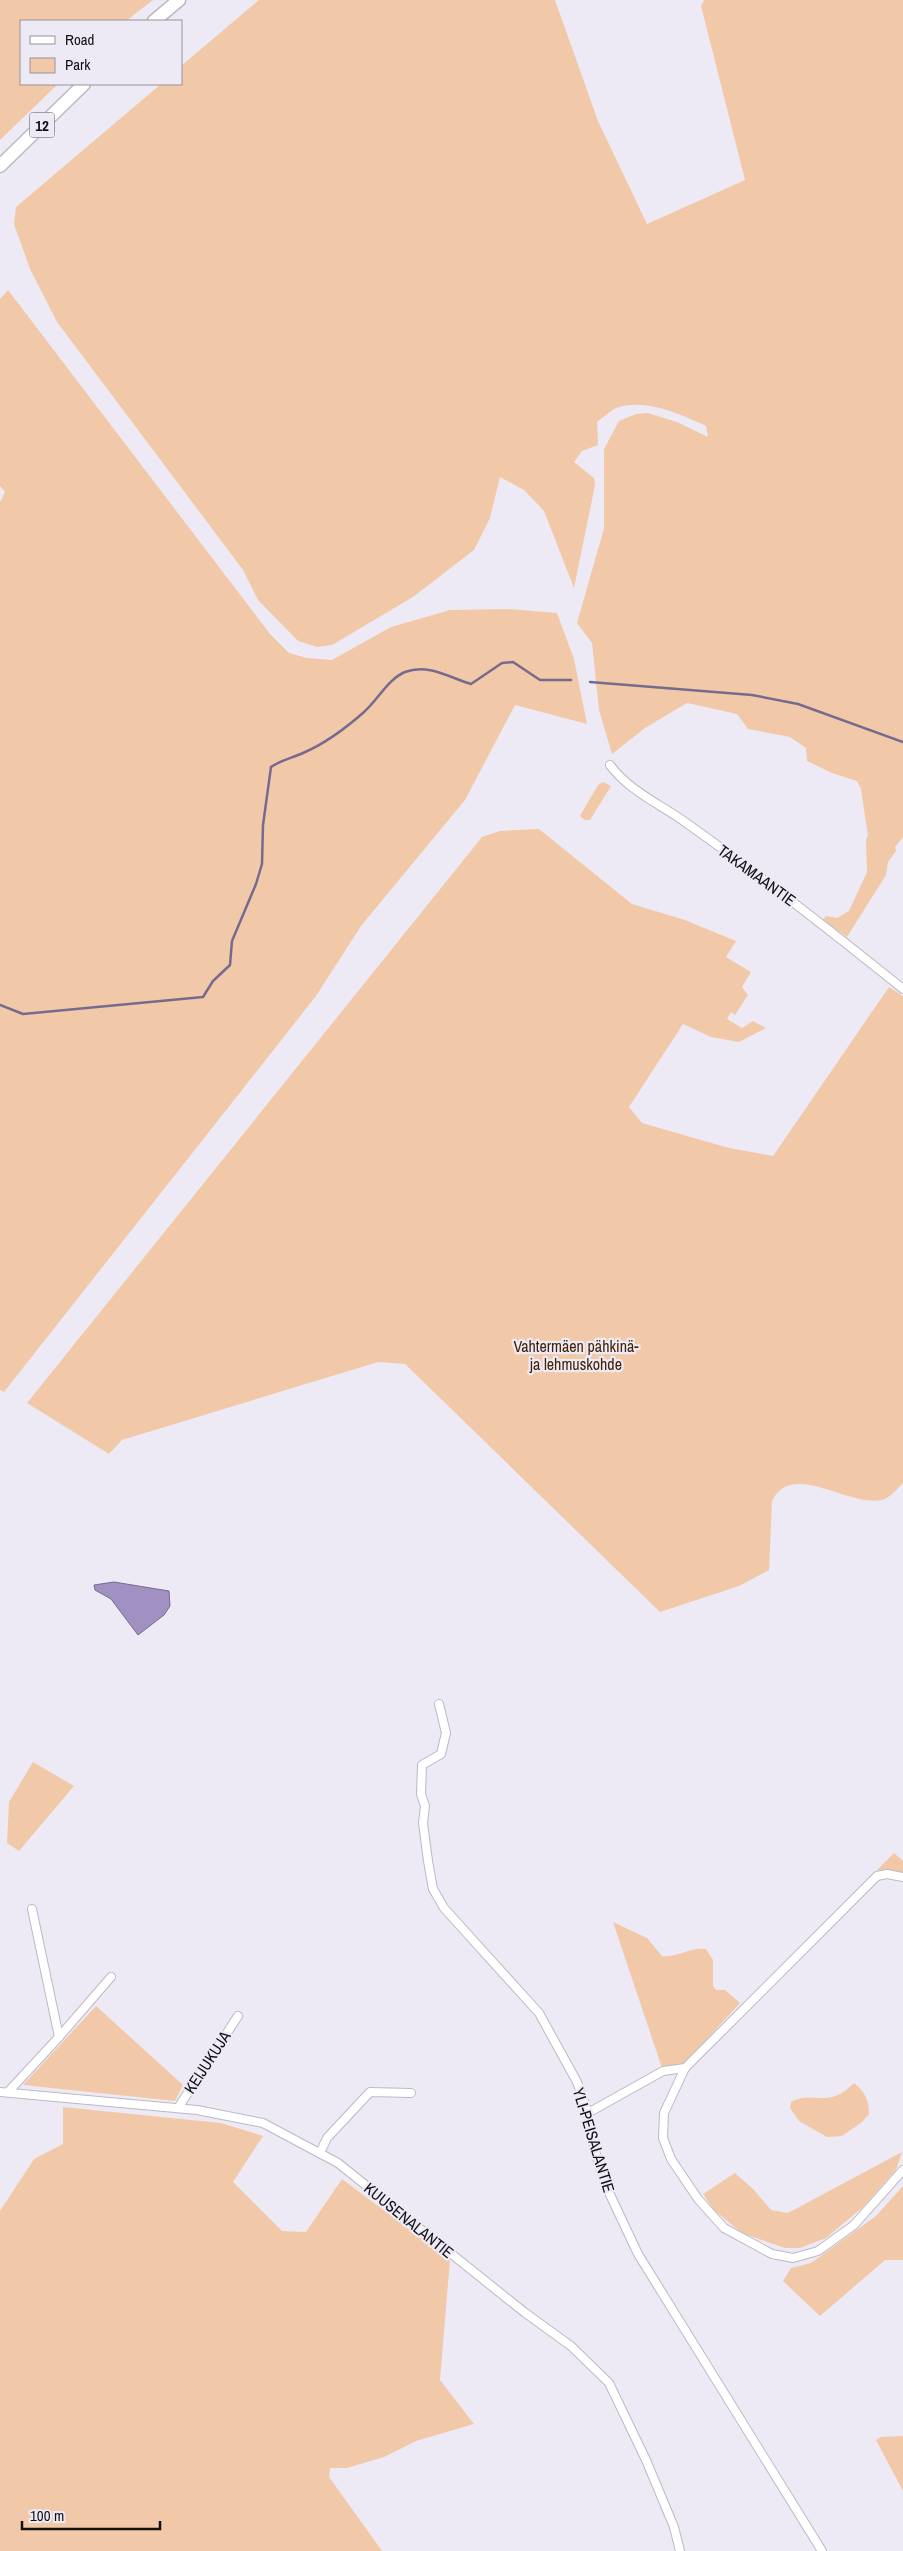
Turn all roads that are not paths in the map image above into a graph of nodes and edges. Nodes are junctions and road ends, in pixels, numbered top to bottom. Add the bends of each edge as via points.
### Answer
1 (179, 0) edge
2 (155, 20) edge
3 (83, 85) edge
4 (0, 166) edge
5 (610, 766) dead end
6 (903, 990) edge
7 (438, 1704) dead end
8 (903, 1877) edge
9 (32, 1909) dead end
10 (111, 1977) dead end
11 (238, 2016) dead end
12 (59, 2037) junction
13 (685, 2068) junction
14 (9, 2091) junction
15 (0, 2092) edge
16 (411, 2093) dead end
17 (178, 2108) junction
18 (588, 2113) junction
19 (320, 2153) junction
20 (903, 2170) edge
21 (680, 2551) edge
22 (822, 2551) edge

1 - 2 highway
3 - 4 highway, 12
5 - 6 street, TAKAMAANTIE via 623,782 686,822 804,909
7 - 18 street, YLI-PEISALANTIE via 446,1733 441,1754 422,1765 421,1781 423,1823 433,1889 444,1908 539,2013 577,2082
8 - 13 street via 877,1876
9 - 12 street
10 - 12 street
11 - 17 street, KEIJUKUJA
12 - 14 street
13 - 18 street via 664,2071
13 - 20 street via 664,2113 663,2138 671,2159 698,2199 724,2228 772,2254 793,2258 818,2251 854,2225
14 - 15 street, KUUSENALANTIE
14 - 17 street, KUUSENALANTIE
16 - 19 street via 370,2092 328,2138
17 - 19 street, KUUSENALANTIE via 264,2122
18 - 22 street, YLI-PEISALANTIE via 605,2184 638,2254
19 - 21 street, KUUSENALANTIE via 338,2163 571,2346 609,2382 646,2460 674,2527

